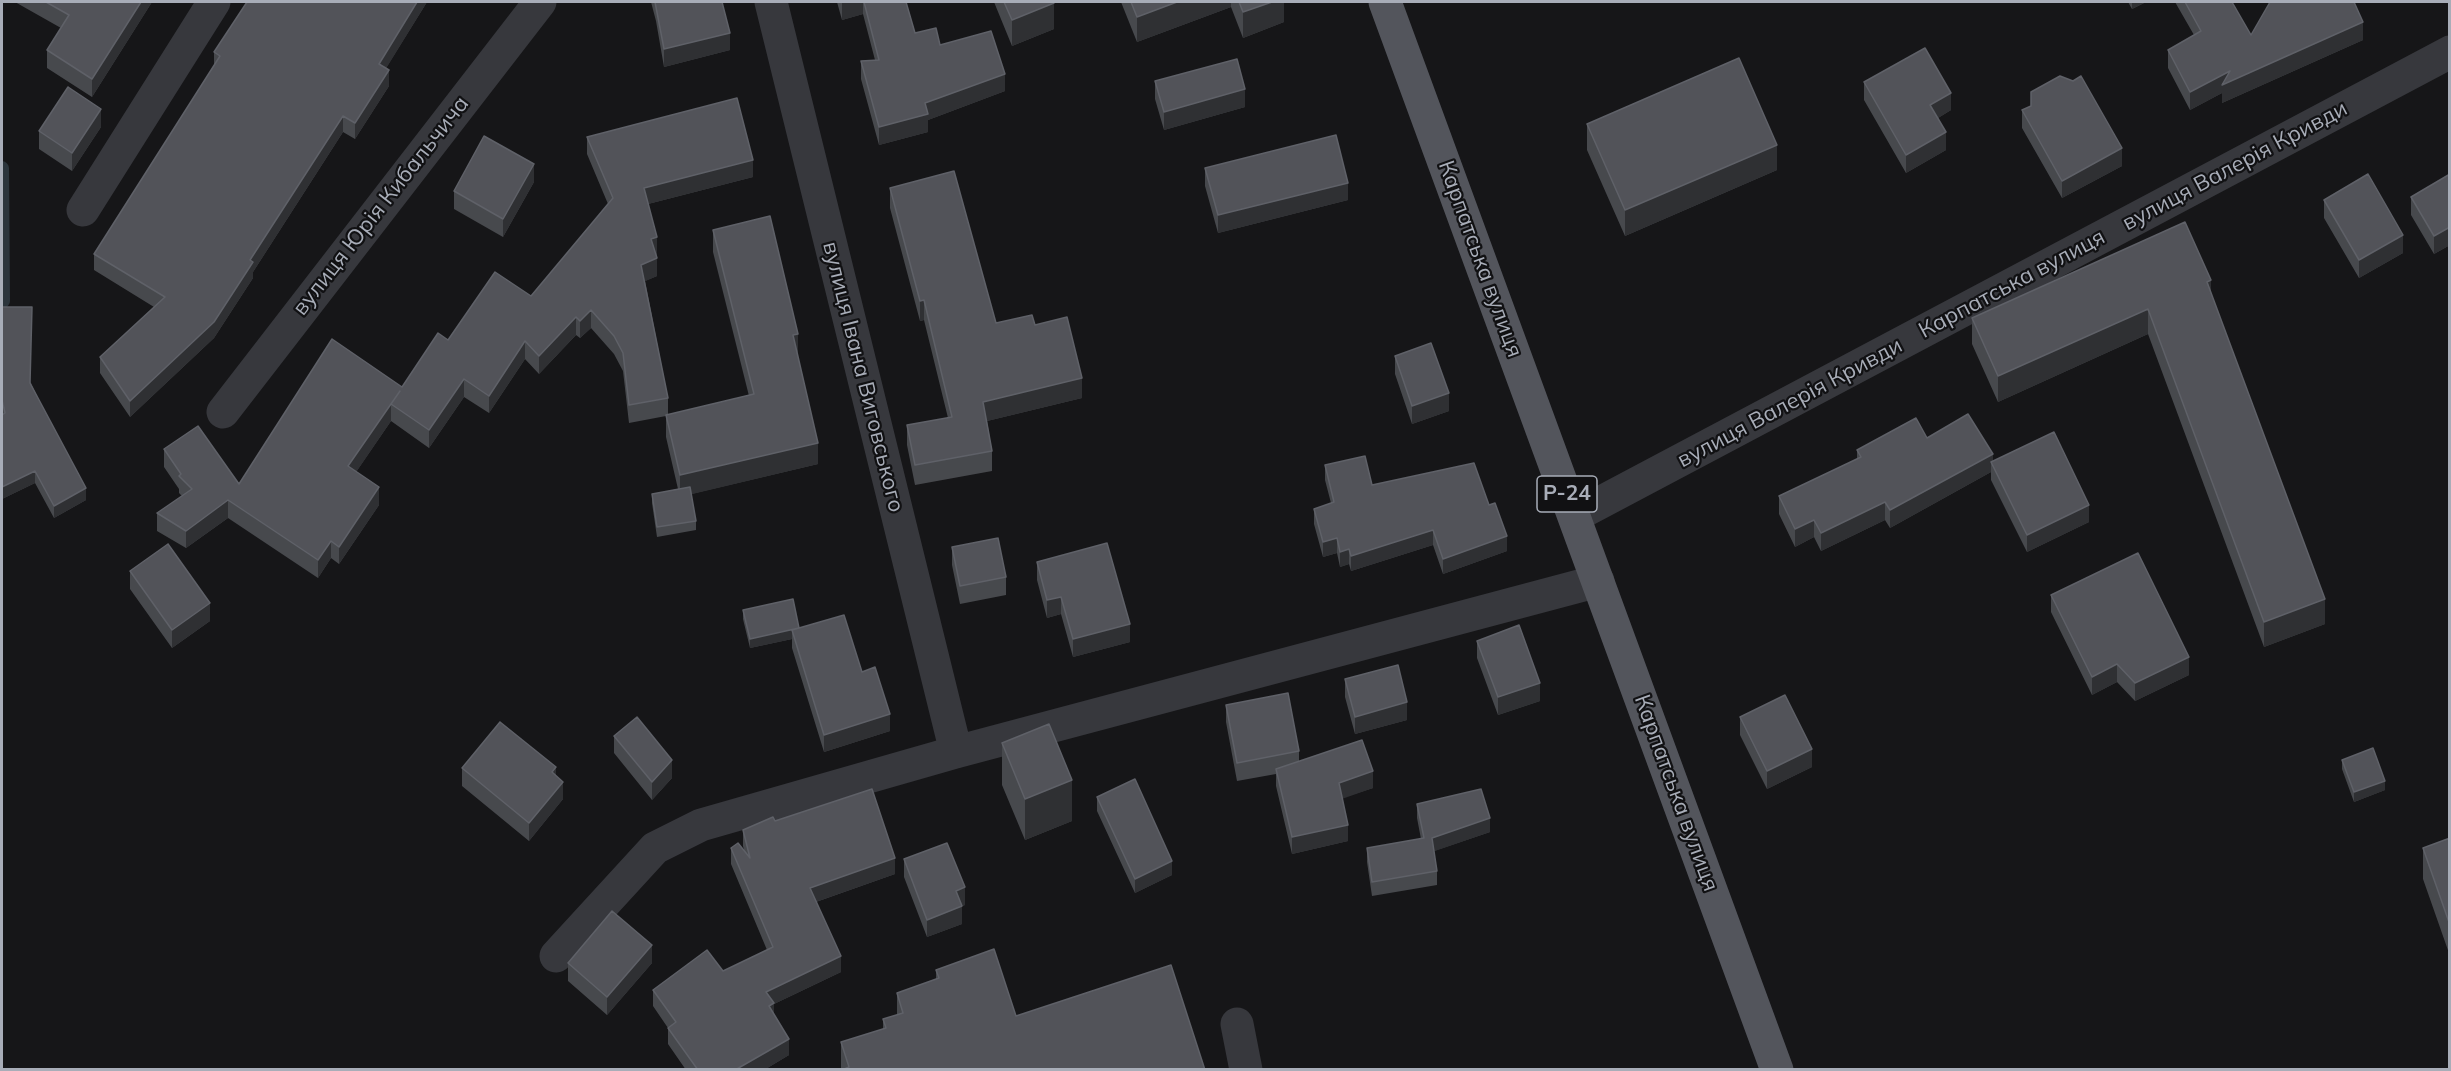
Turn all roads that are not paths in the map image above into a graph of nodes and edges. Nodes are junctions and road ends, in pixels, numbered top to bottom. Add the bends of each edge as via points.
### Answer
1 (214, 2) edge
2 (540, 2) edge
3 (771, 2) edge
4 (1385, 2) edge
5 (2450, 52) edge
6 (83, 210) dead end
7 (223, 412) dead end
8 (1575, 516) junction
9 (1598, 581) junction
10 (956, 753) junction
11 (556, 956) dead end
12 (1237, 1023) dead end
13 (1246, 1070) edge
14 (1777, 1070) edge

1 - 6 street
2 - 7 street, вулиця Юрія Кибальчича
3 - 10 street, вулиця Івана Виговського
4 - 8 main road, Карпатська вулиця / Р-24
5 - 8 street, вулиця Валерія Кривди
8 - 9 main road, Карпатська вулиця / Р-24
9 - 10 street
9 - 14 main road, Карпатська вулиця / Р-24
10 - 11 street via 701,825 655,848
12 - 13 street

